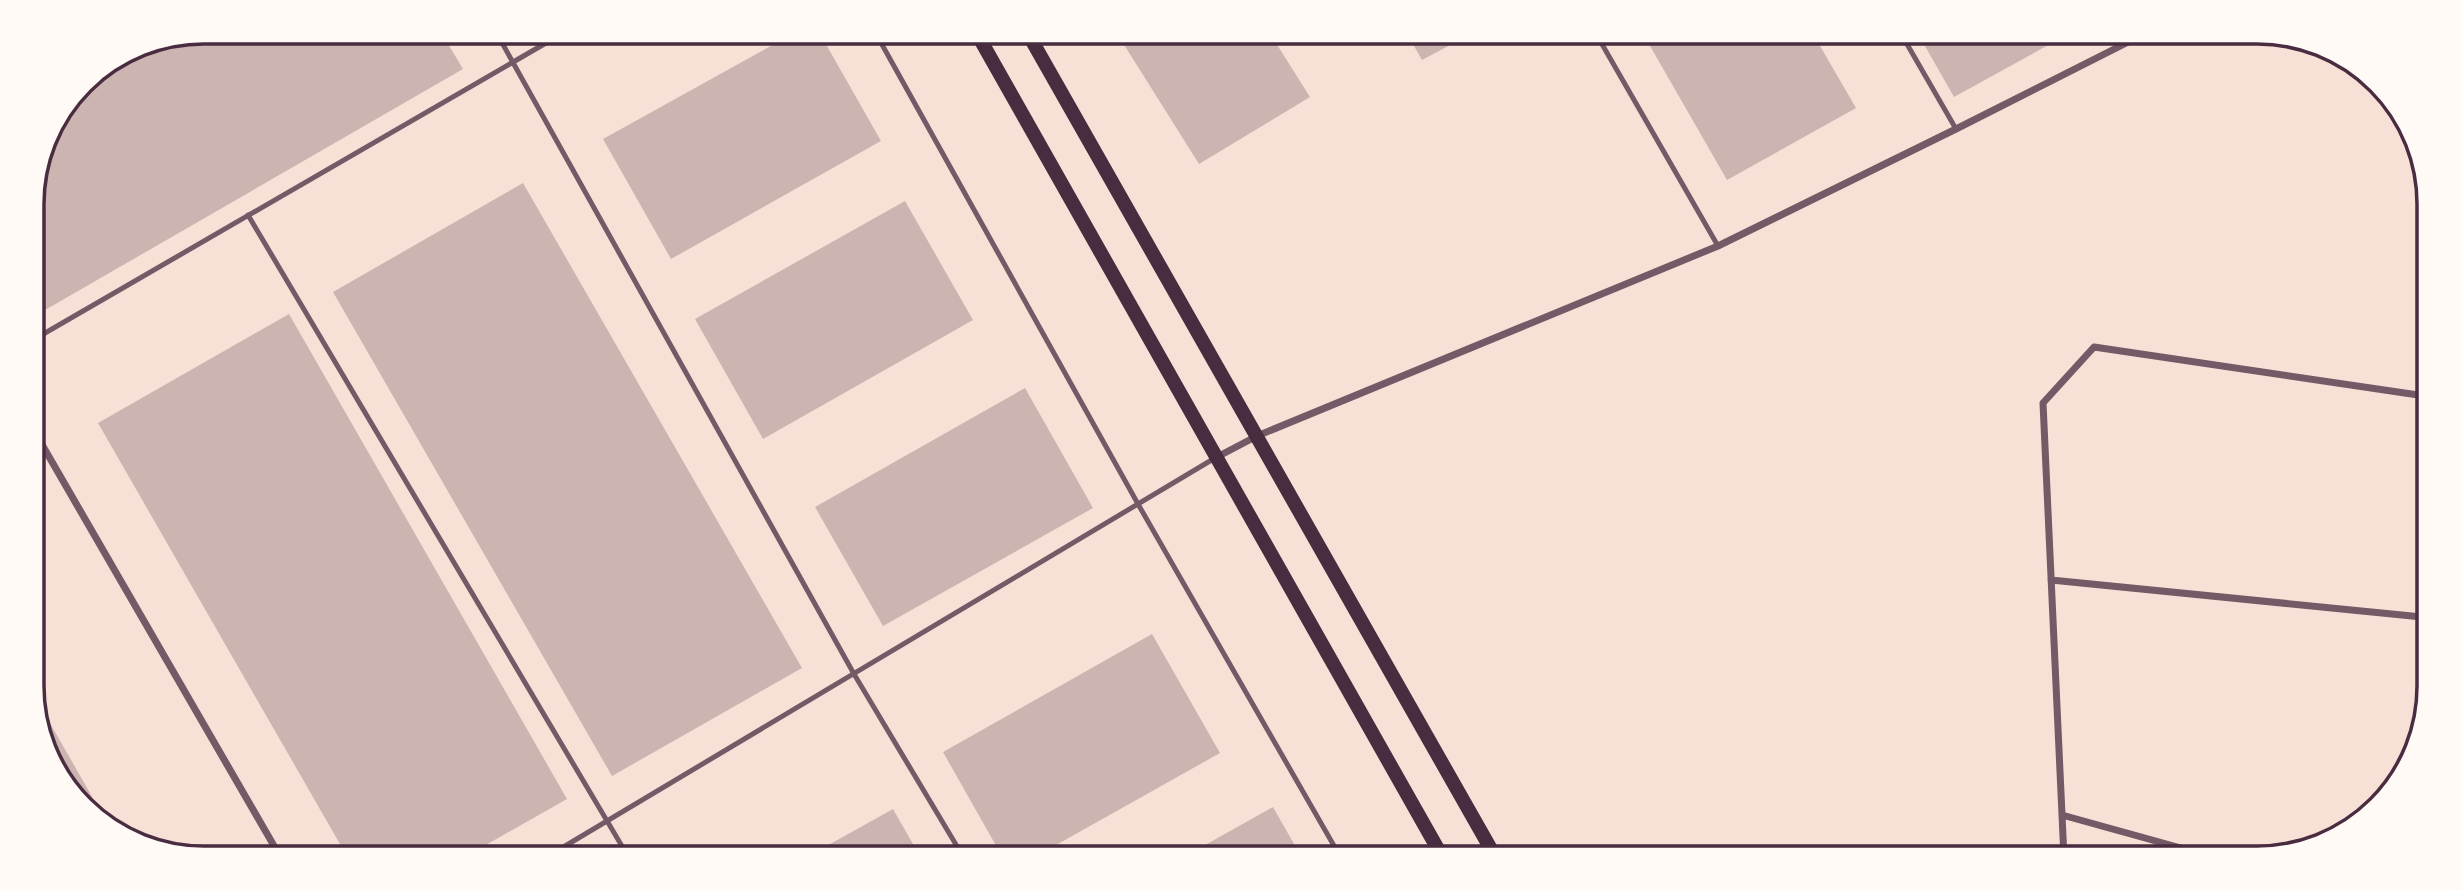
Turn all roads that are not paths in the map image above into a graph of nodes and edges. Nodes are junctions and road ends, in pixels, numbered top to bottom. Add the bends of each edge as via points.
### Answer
1 (503, 44) edge
2 (544, 44) edge
3 (882, 44) edge
4 (983, 44) edge
5 (1034, 44) edge
6 (1602, 44) edge
7 (1907, 44) edge
8 (2124, 44) edge
9 (514, 61) junction
10 (1956, 129) junction
11 (248, 215) junction
12 (1718, 246) junction
13 (44, 334) edge
14 (2417, 395) edge
15 (1257, 436) junction
16 (44, 448) edge
17 (1216, 457) junction
18 (1138, 504) junction
19 (2051, 580) junction
20 (2417, 617) edge
21 (854, 674) junction
22 (2062, 815) junction
23 (607, 821) junction
24 (274, 846) edge
25 (565, 846) edge
26 (622, 846) edge
27 (957, 846) edge
28 (1334, 846) edge
29 (1436, 846) edge
30 (1489, 846) edge
31 (2063, 846) edge
32 (2174, 846) edge

1 - 9 lane
2 - 9 lane
3 - 18 lane
4 - 17 main road
5 - 15 main road
6 - 12 lane
7 - 10 lane
8 - 10 street
9 - 11 lane
9 - 21 lane
10 - 12 street
11 - 13 lane
11 - 23 lane
12 - 15 street
14 - 19 street via 2094,347 2043,403
15 - 17 street
15 - 30 main road
16 - 24 street
17 - 18 lane
17 - 29 main road
18 - 21 lane
18 - 28 lane
19 - 20 street
19 - 22 street
21 - 23 lane
21 - 27 lane
22 - 31 street
22 - 32 street
23 - 25 lane
23 - 26 lane

